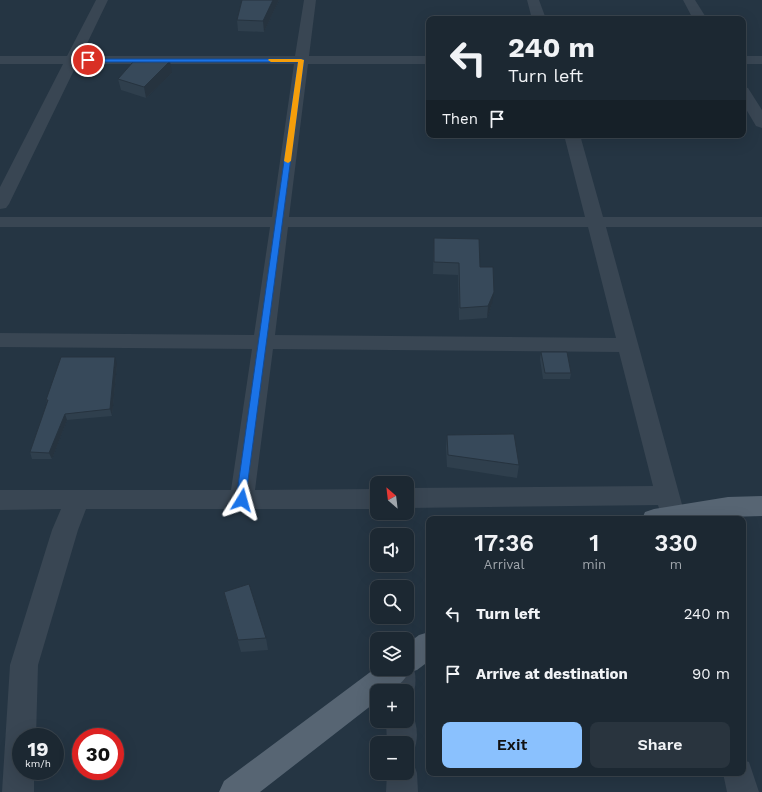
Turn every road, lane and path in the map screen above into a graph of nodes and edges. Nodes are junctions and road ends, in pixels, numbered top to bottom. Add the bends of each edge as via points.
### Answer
1 (102, 0) edge
2 (310, 0) edge
3 (533, 0) edge
4 (689, 0) edge
5 (538, 16) edge
6 (698, 16) edge
7 (0, 60) edge
8 (72, 60) junction
9 (301, 60) junction
10 (426, 60) edge
11 (746, 60) edge
12 (762, 60) edge
13 (746, 96) edge
14 (762, 122) edge
15 (573, 138) edge
16 (0, 204) edge
17 (0, 222) edge
18 (280, 222) junction
19 (595, 222) junction
20 (762, 222) edge
21 (0, 340) edge
22 (263, 342) junction
23 (628, 345) junction
24 (414, 498) edge
25 (370, 499) edge
26 (0, 500) edge
27 (77, 500) junction
28 (242, 500) junction
29 (762, 506) edge
30 (667, 512) edge
31 (426, 646) edge
32 (414, 655) edge
33 (387, 676) edge
34 (739, 776) edge
35 (402, 780) edge
36 (18, 792) edge
37 (236, 792) edge
38 (402, 792) edge
39 (743, 792) edge

1 - 8 street
2 - 9 street
3 - 5 street
4 - 6 street
7 - 8 street
8 - 9 street
8 - 16 street
9 - 10 street
9 - 18 street
11 - 12 street
13 - 14 street
15 - 19 street
17 - 18 street
18 - 19 street
18 - 22 street
19 - 20 street
19 - 23 street
21 - 22 street
22 - 23 street
22 - 28 street
23 - 30 street
24 - 30 street
25 - 28 street
26 - 27 street
27 - 28 street
27 - 36 street via 65,530 24,665
29 - 30 main road
31 - 32 main road
33 - 37 main road
34 - 39 street
35 - 38 street

